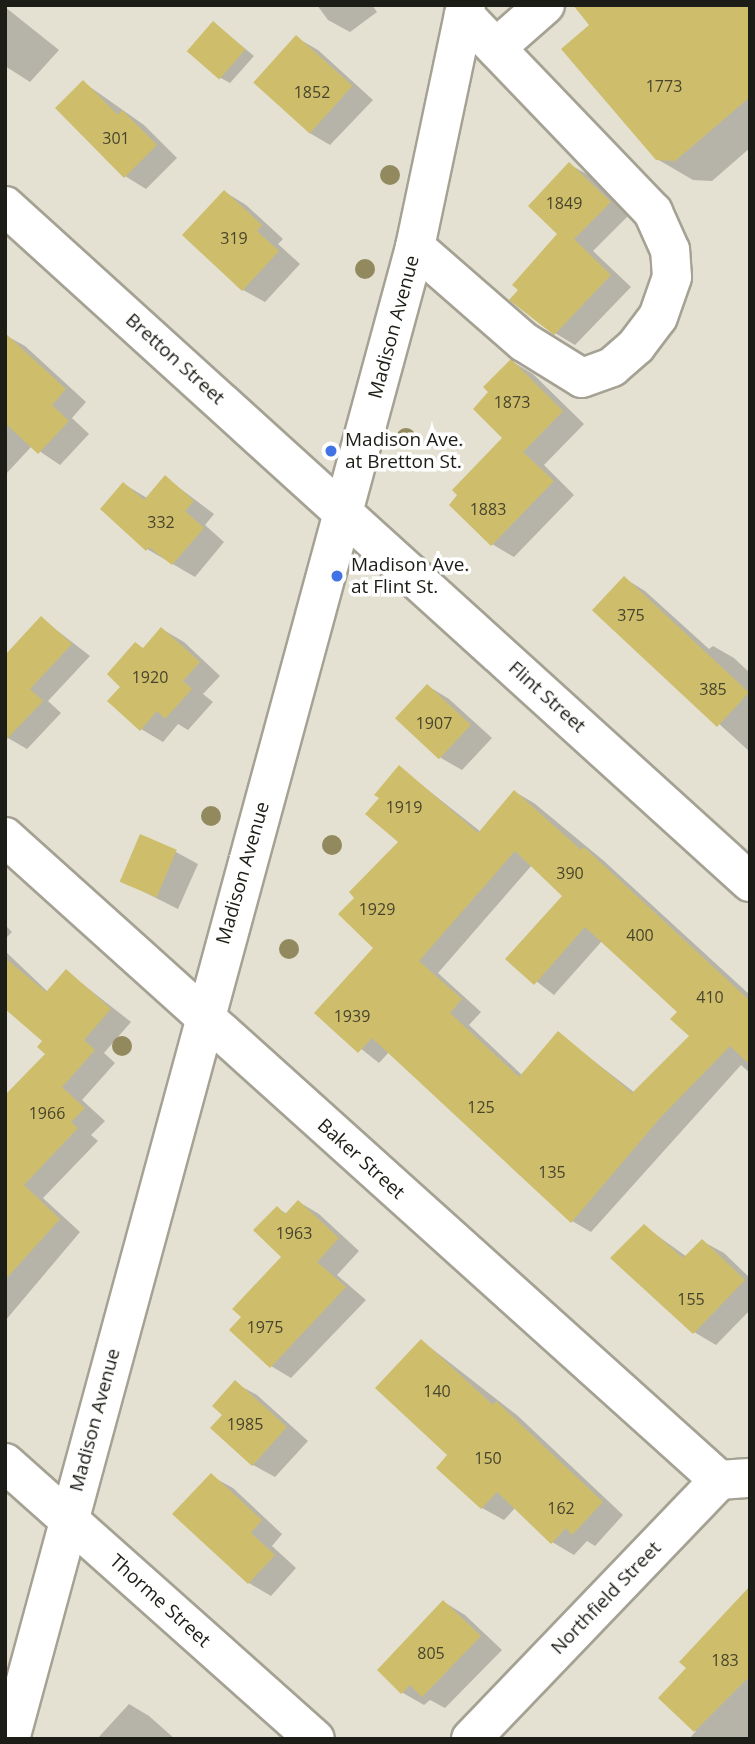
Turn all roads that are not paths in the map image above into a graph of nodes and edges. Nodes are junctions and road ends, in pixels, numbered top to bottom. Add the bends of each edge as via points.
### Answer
1 (545, 5) edge
2 (465, 10) edge
3 (496, 48) junction
4 (8, 214) edge
5 (415, 247) junction
6 (345, 512) junction
7 (5, 837) edge
8 (750, 882) edge
9 (203, 1017) junction
10 (5, 1463) edge
11 (734, 1479) edge
12 (68, 1520) junction
13 (10, 1739) edge
14 (315, 1739) edge
15 (471, 1739) edge

1 - 3 street
2 - 3 street
2 - 5 street, Madison Avenue
3 - 5 street via 653,212 670,250 672,277 658,317 612,367 582,378 524,342
4 - 6 street, Bretton Street
5 - 6 street, Madison Avenue
6 - 8 street, Flint Street
6 - 9 street, Madison Avenue
7 - 9 street, Baker Street
9 - 11 street, Baker Street
9 - 12 street, Madison Avenue
10 - 12 street, Thorme Street
11 - 15 street, Northfield Street
12 - 13 street, Madison Avenue
12 - 14 street, Thorme Street

